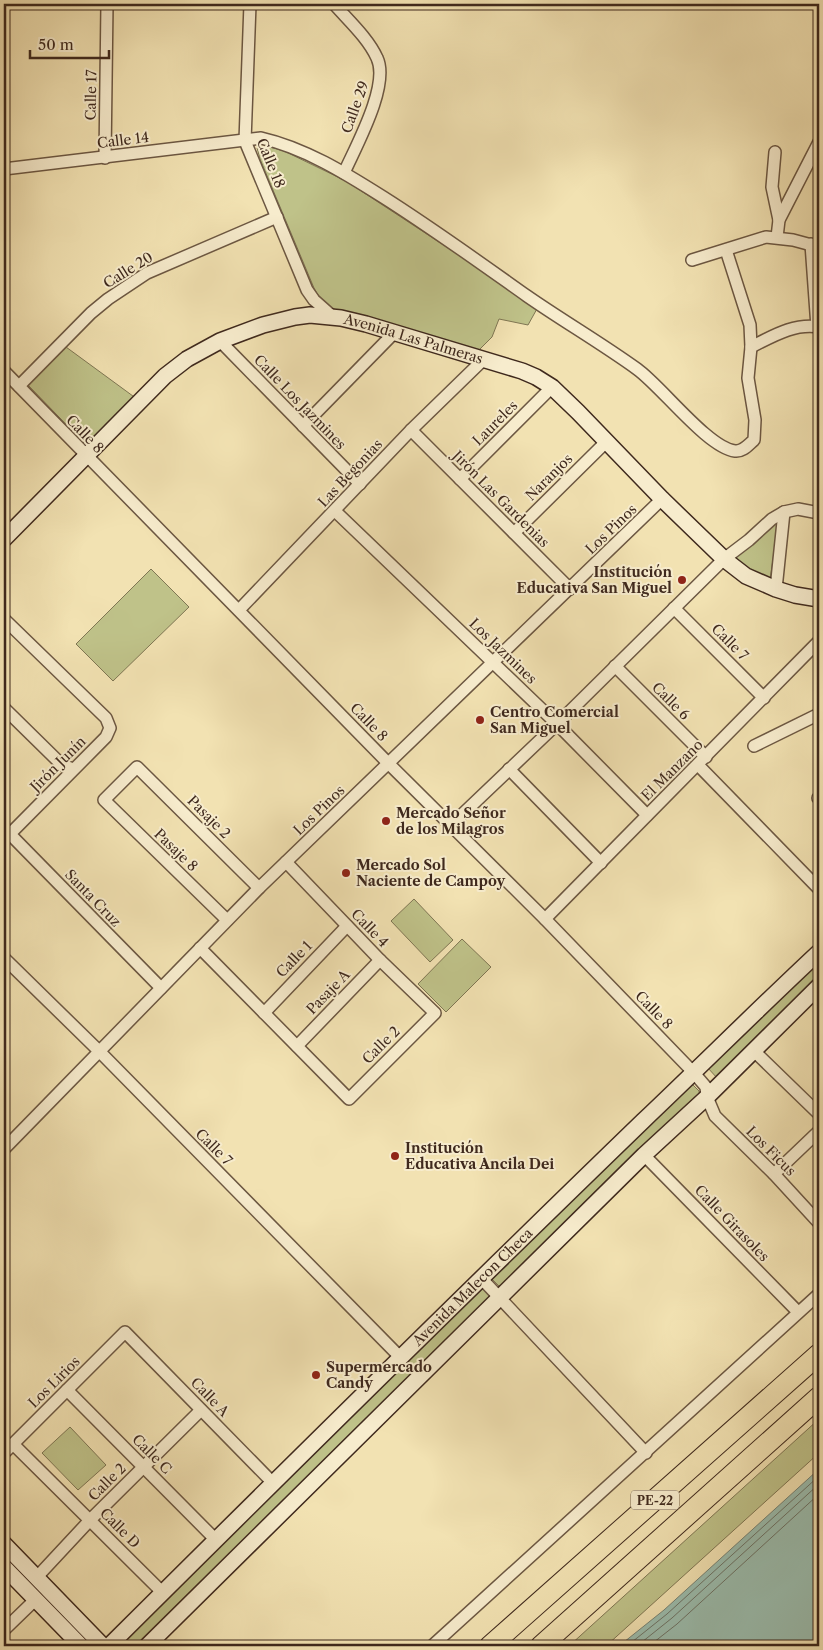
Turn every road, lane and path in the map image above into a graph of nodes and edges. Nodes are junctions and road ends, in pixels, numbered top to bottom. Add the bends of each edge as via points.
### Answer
1 (107, 4) edge
2 (250, 4) edge
3 (334, 4) edge
4 (245, 141) junction
5 (819, 142) edge
6 (774, 152) dead end
7 (105, 158) junction
8 (4, 169) edge
9 (344, 173) junction
10 (277, 217) junction
11 (779, 220) junction
12 (777, 237) junction
13 (815, 246) edge
14 (726, 250) junction
15 (692, 260) dead end
16 (332, 316) junction
17 (818, 327) edge
18 (394, 333) junction
19 (220, 341) junction
20 (751, 347) junction
21 (484, 359) junction
22 (4, 371) edge
23 (19, 386) junction
24 (552, 387) junction
25 (303, 426) junction
26 (411, 430) junction
27 (606, 442) junction
28 (85, 456) junction
29 (460, 479) junction
30 (360, 484) junction
31 (662, 500) junction
32 (335, 511) junction
33 (784, 512) junction
34 (819, 512) edge
35 (514, 533) junction
36 (4, 539) edge
37 (724, 559) junction
38 (570, 589) junction
39 (776, 589) junction
40 (819, 599) edge
41 (674, 608) junction
42 (239, 610) junction
43 (4, 619) edge
44 (819, 641) edge
45 (493, 663) junction
46 (615, 666) junction
47 (764, 698) junction
48 (4, 708) edge
49 (819, 714) edge
50 (557, 724) junction
51 (754, 746) dead end
52 (702, 761) junction
53 (389, 764) junction
54 (137, 767) joint
55 (73, 769) junction
56 (509, 769) junction
57 (647, 815) junction
58 (450, 826) junction
59 (6, 834) edge
60 (286, 862) junction
61 (601, 863) junction
62 (259, 888) junction
63 (819, 890) edge
64 (545, 919) junction
65 (227, 920) junction
66 (346, 926) junction
67 (200, 948) junction
68 (819, 952) edge
69 (4, 958) edge
70 (380, 960) junction
71 (819, 986) edge
72 (161, 988) junction
73 (264, 1013) junction
74 (435, 1013) joint
75 (297, 1046) junction
76 (99, 1051) junction
77 (754, 1051) junction
78 (694, 1073) junction
79 (707, 1097) junction
80 (819, 1114) edge
81 (819, 1131) edge
82 (4, 1149) edge
83 (644, 1155) junction
84 (774, 1174) junction
85 (819, 1223) edge
86 (480, 1278) junction
87 (819, 1294) edge
88 (500, 1297) junction
89 (798, 1312) junction
90 (125, 1332) joint
91 (819, 1354) edge
92 (401, 1358) junction
93 (66, 1390) junction
94 (819, 1397) edge
95 (201, 1410) junction
96 (13, 1444) junction
97 (4, 1453) edge
98 (646, 1453) junction
99 (144, 1468) junction
100 (273, 1483) junction
101 (91, 1519) junction
102 (216, 1540) junction
103 (4, 1544) edge
104 (4, 1567) edge
105 (37, 1578) junction
106 (162, 1592) junction
107 (36, 1599) junction
108 (4, 1630) edge
109 (81, 1646) edge
110 (103, 1646) edge
111 (109, 1646) edge
112 (147, 1646) edge
113 (432, 1646) edge
114 (490, 1646) edge
115 (541, 1646) edge

1 - 7 street, Calle 17
2 - 4 street, Calle 18
3 - 9 street, Calle 29 via 378,58 381,73 373,108
4 - 7 street, Calle 14
4 - 9 street, Calle 14 via 261,138 278,142
4 - 10 street, Calle 18
5 - 11 street
6 - 11 street via 772,187
7 - 8 street, Calle 14
9 - 20 street, Calle 14 via 638,369 708,436 734,451 742,450 754,440 755,420 748,378
10 - 16 street, Calle 18 via 307,290
10 - 23 street, Calle 20 via 147,273 92,313
11 - 12 street
12 - 13 street
12 - 14 street via 766,237
13 - 17 street
14 - 15 street
14 - 20 street via 750,325
16 - 18 main road, Avenida Las Palmeras
16 - 19 main road, Avenida Las Palmeras via 295,317
17 - 20 street via 784,330
18 - 21 main road, Avenida Las Palmeras
18 - 25 street
19 - 25 street, Calle Los Jazmines
19 - 28 main road, Avenida Las Palmeras via 187,359 165,376
21 - 24 main road, Avenida Las Palmeras via 536,377
21 - 26 street, Las Begonias
22 - 23 street, Calle 8
23 - 28 street, Calle 8
24 - 27 main road, Avenida Las Palmeras
24 - 29 street, Laureles
25 - 30 street, Calle Los Jazmines
26 - 29 street, Jirón Las Gardenias
26 - 30 street, Las Begonias
27 - 31 main road, Avenida Las Palmeras
27 - 35 street, Naranjos
28 - 36 main road, Avenida Las Palmeras
28 - 42 street, Calle 8
29 - 35 street, Jirón Las Gardenias
30 - 32 street, Las Begonias
31 - 37 main road, Avenida Las Palmeras
31 - 38 street, Los Pinos
32 - 42 street, Las Begonias
32 - 45 street, Los Jazmines
33 - 34 street via 798,509
33 - 37 street
33 - 39 street
35 - 38 street, Jirón Las Gardenias
37 - 39 main road, Avenida Las Palmeras via 746,576
37 - 41 street
38 - 45 street, Los Pinos
39 - 40 main road, Avenida Las Palmeras
41 - 46 street
41 - 47 street, Calle 7
42 - 53 street, Calle 8
43 - 55 street, Jirón Junín via 106,718 110,728 106,736
44 - 47 street, El Manzano
45 - 50 street, Los Jazmines
45 - 53 street, Los Pinos
46 - 50 street
46 - 52 street, Calle 6
47 - 52 street, El Manzano
48 - 55 street via 62,765
49 - 51 street
50 - 56 street
50 - 57 street, Los Jazmines
52 - 57 street, El Manzano
52 - 63 street, Calle 6
53 - 58 street, Calle 8
53 - 60 street, Los Pinos
54 - 62 street, Pasaje 2
54 - 65 street, Pasaje 8 via 104,800
55 - 59 street, Jirón Junín
56 - 58 street
56 - 61 street
57 - 61 street, El Manzano
58 - 64 street, Calle 8
59 - 72 street, Santa Cruz
60 - 62 street, Los Pinos
60 - 66 street, Calle 4
61 - 64 street, El Manzano
62 - 65 street, Los Pinos
64 - 78 street, Calle 8
65 - 67 street, Los Pinos
66 - 70 street, Calle 4
66 - 73 street, Calle 1
67 - 72 street, Los Pinos
67 - 73 street
68 - 78 main road, Avenida Malecon Checa
69 - 76 street, Calle 7
70 - 74 street, Calle 4
70 - 75 street, Pasaje A
71 - 77 main road, Avenida Malecon Checa
72 - 76 street, Los Pinos
73 - 75 street
74 - 75 street, Calle 2 via 349,1098
76 - 82 street, Los Pinos
76 - 92 street, Calle 7
77 - 79 main road, Avenida Malecon Checa
77 - 80 street
78 - 79 street, Calle 8 via 706,1087
78 - 86 main road, Avenida Malecon Checa
79 - 83 main road, Avenida Malecon Checa
79 - 84 street, Los Ficus via 715,1116
81 - 84 street
83 - 88 main road, Avenida Malecon Checa
83 - 89 street, Calle Girasoles
84 - 85 street, Los Ficus
86 - 88 street
86 - 92 main road, Avenida Malecon Checa
87 - 89 street
88 - 98 street
88 - 112 main road, Avenida Malecon Checa
89 - 98 street
90 - 93 street, Los Lirios
90 - 95 street, Calle A
91 - 114 highway, PE-22
92 - 100 main road, Avenida Malecon Checa
93 - 96 street, Los Lirios
93 - 99 street, Calle C
94 - 115 highway, PE-22
95 - 99 street, Calle 2
95 - 100 street, Calle A
96 - 97 street, Los Lirios
96 - 101 street, Calle D
98 - 113 street
99 - 101 street, Calle 2
99 - 102 street, Calle C
100 - 102 main road, Avenida Malecon Checa
101 - 105 street, Calle 2
101 - 106 street, Calle D
102 - 106 main road, Avenida Malecon Checa
103 - 105 main road
104 - 107 main road
105 - 110 main road
106 - 111 main road, Avenida Malecon Checa
107 - 108 street
107 - 109 main road

